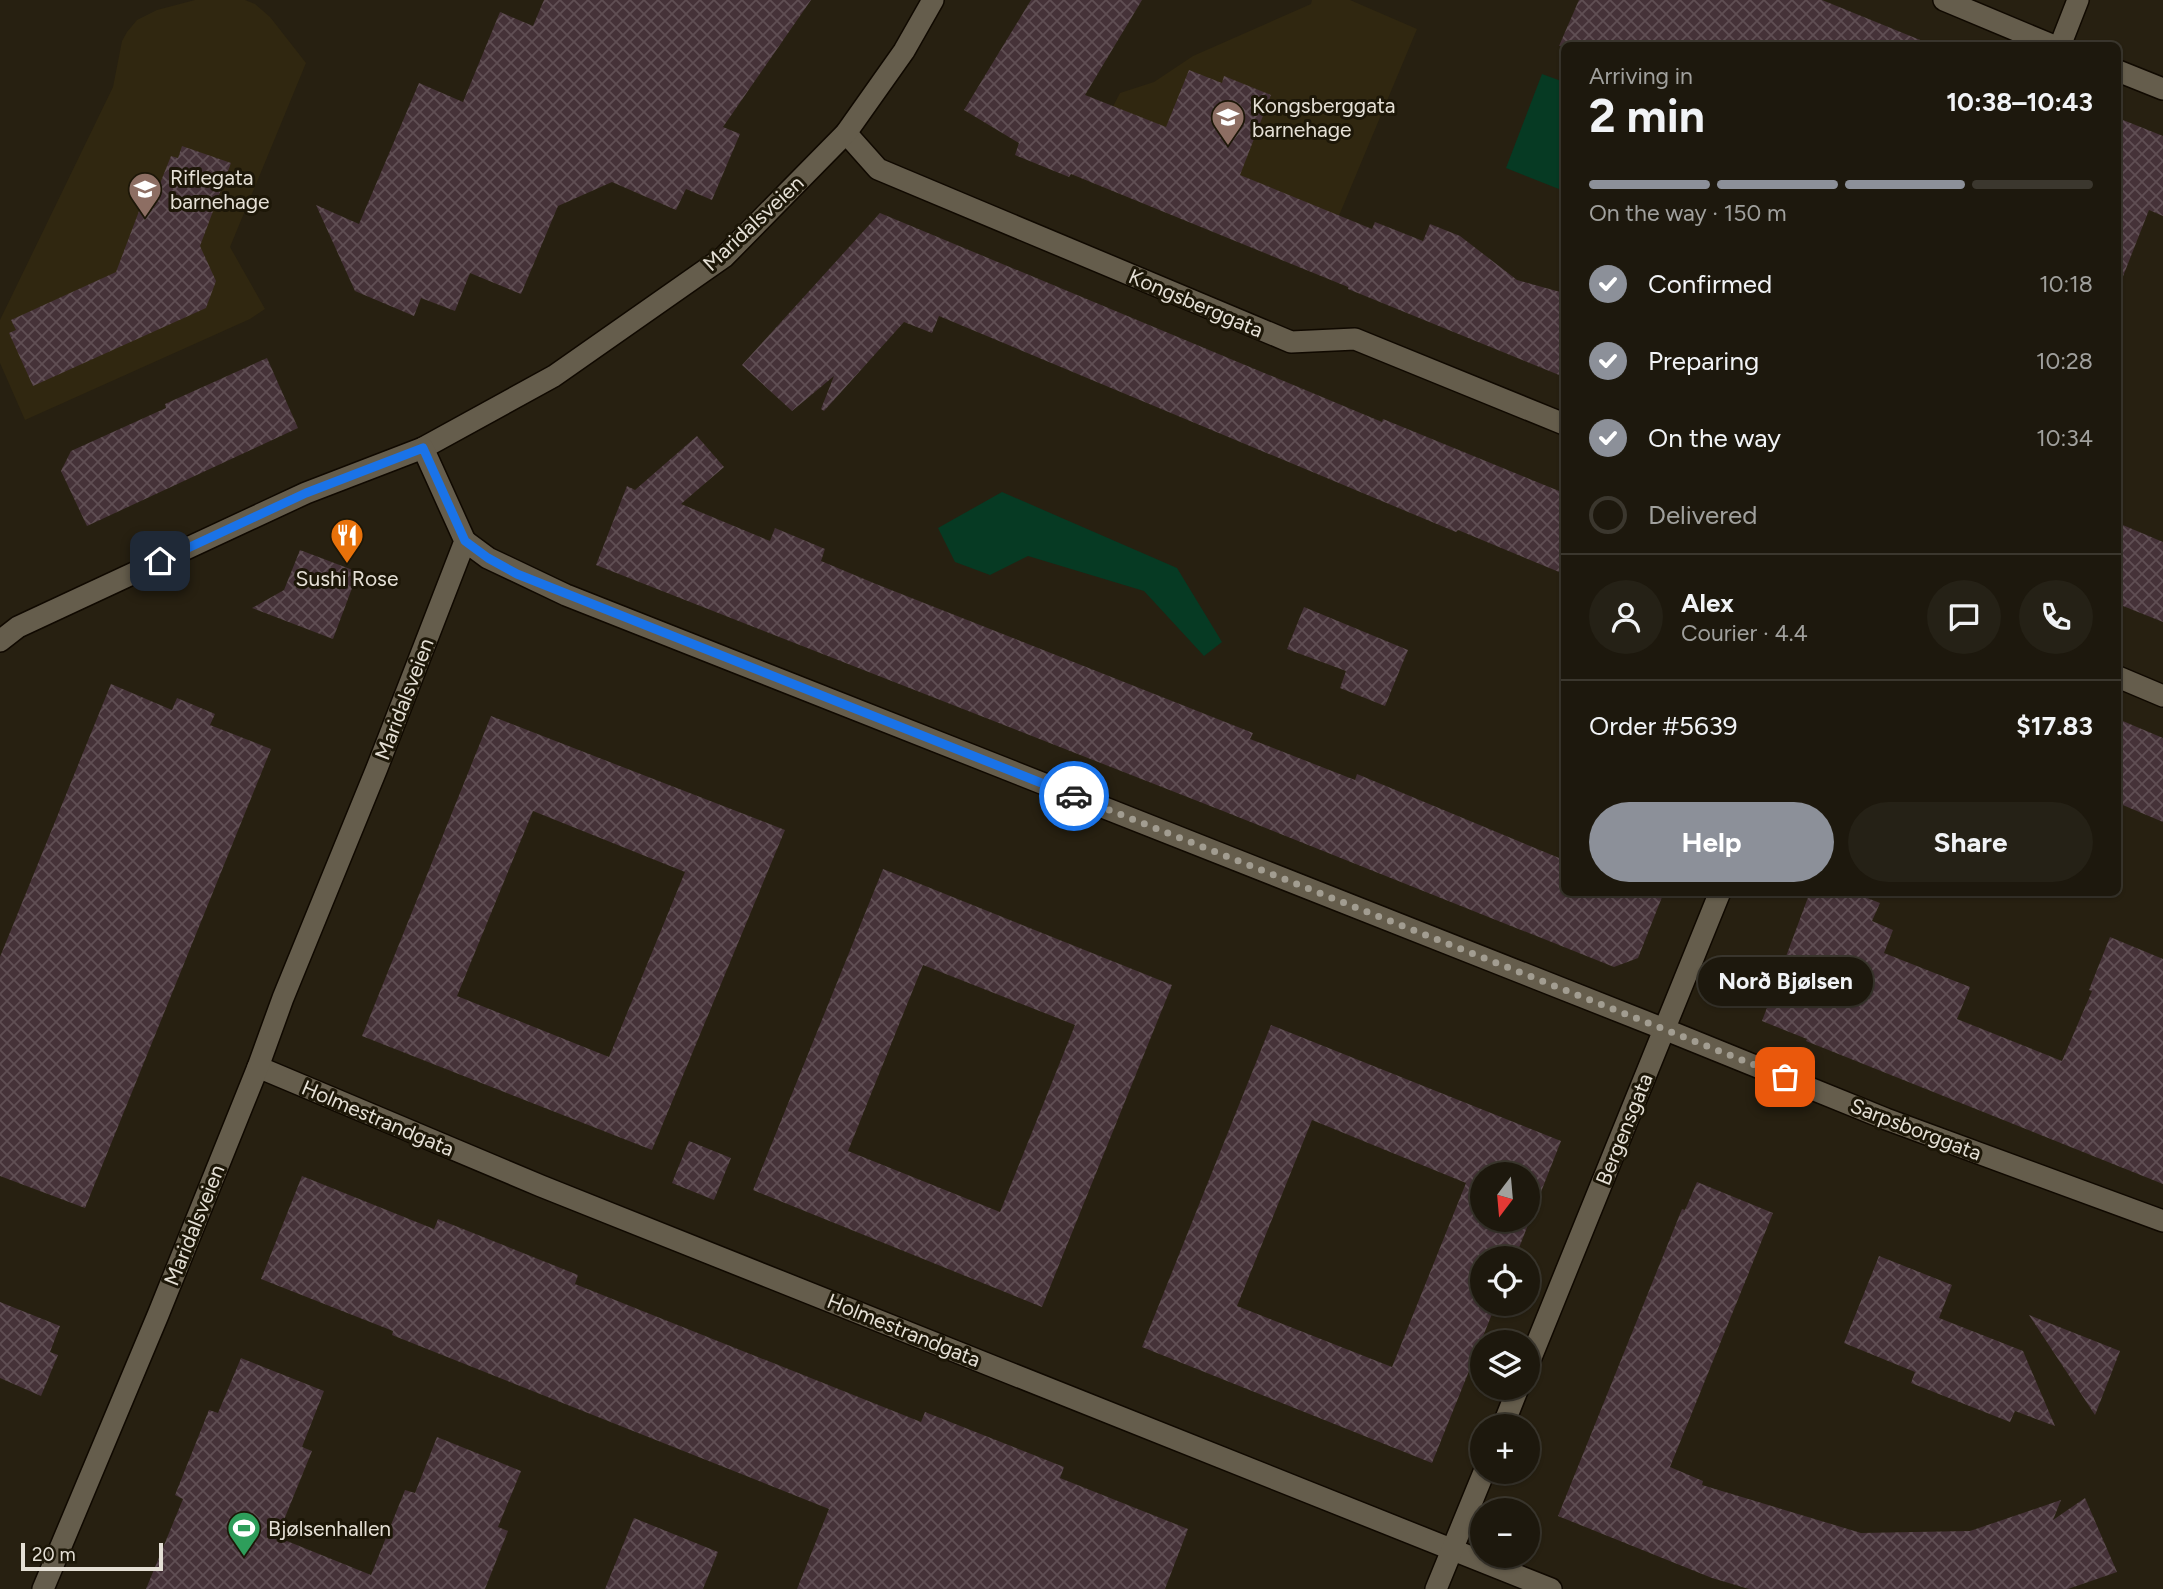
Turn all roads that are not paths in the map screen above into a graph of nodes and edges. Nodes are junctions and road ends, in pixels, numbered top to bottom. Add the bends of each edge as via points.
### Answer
1 (933, 0) edge
2 (1944, 0) edge
3 (2078, 0) edge
4 (2044, 42) edge
5 (2062, 42) edge
6 (2121, 72) edge
7 (2163, 89) edge
8 (846, 133) junction
9 (1561, 423) edge
10 (423, 448) junction
11 (465, 541) junction
12 (0, 640) edge
13 (2121, 678) edge
14 (2163, 696) edge
15 (1718, 896) edge
16 (1664, 1029) junction
17 (258, 1067) junction
18 (2163, 1221) edge
19 (1540, 1335) edge
20 (1479, 1484) edge
21 (1453, 1548) junction
22 (43, 1589) edge
23 (1436, 1589) edge
24 (1551, 1589) edge

1 - 8 street, Maridalsveien via 904,51
2 - 4 street
3 - 5 street
6 - 7 street
8 - 9 street, Kongsberggata via 878,169 1291,342 1355,340
8 - 10 street, Maridalsveien via 723,257 554,376
10 - 11 street
10 - 12 street, Maridalsveien via 306,493 29,621
11 - 16 street, Sarpsborggata via 508,569 566,595
11 - 17 street, Maridalsveien
13 - 14 street
15 - 16 street, Bergensgata
16 - 18 street, Sarpsborggata via 1886,1119
16 - 19 street, Bergensgata
17 - 21 street, Holmestrandgata via 541,1186
17 - 22 street, Maridalsveien
20 - 21 street
21 - 23 street
21 - 24 street, Holmestrandgata

